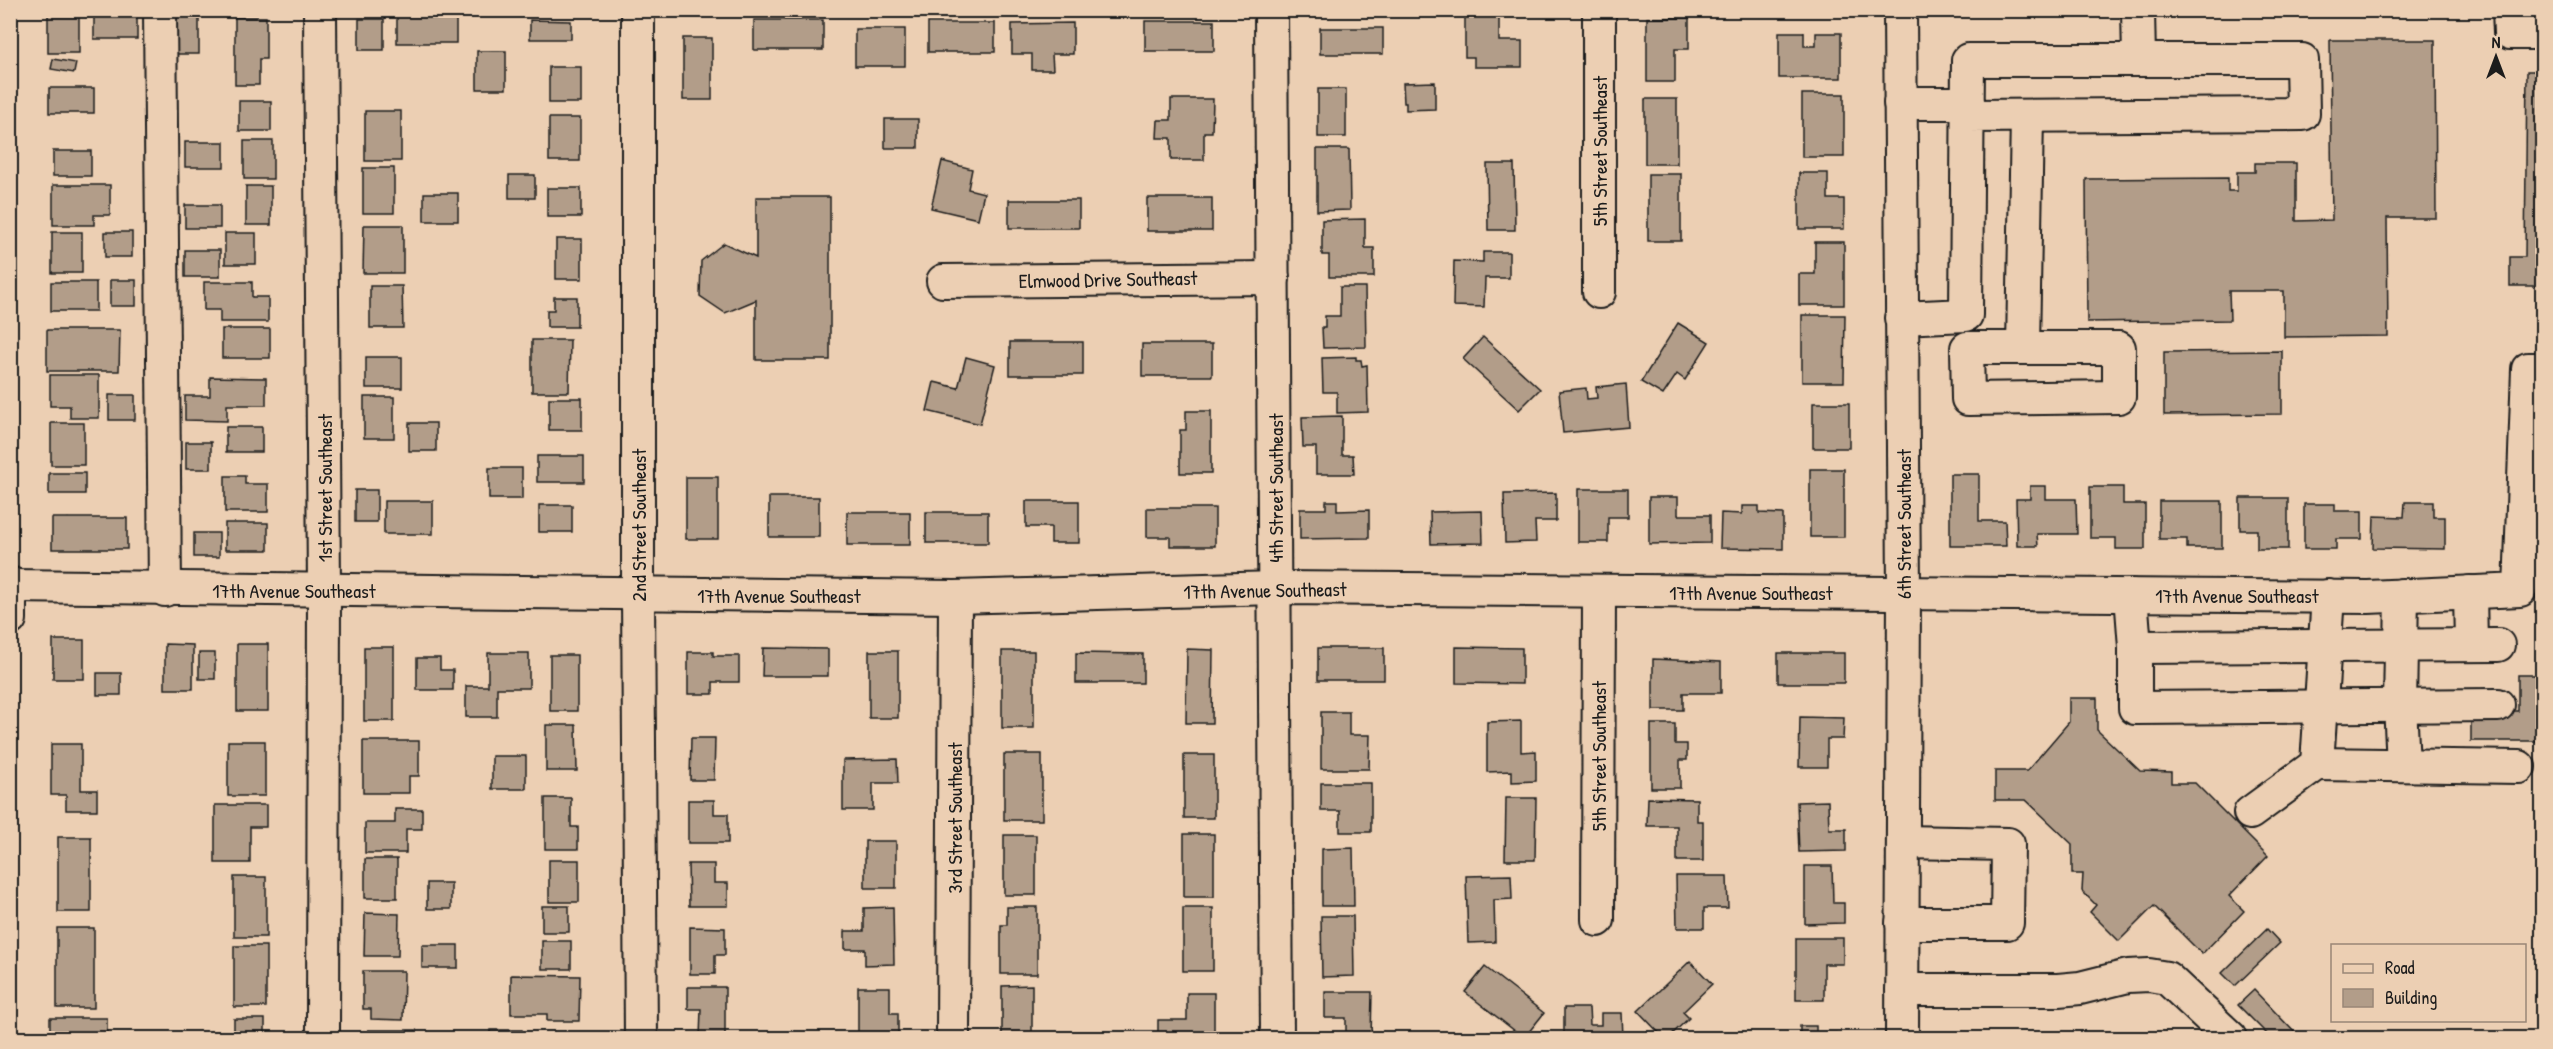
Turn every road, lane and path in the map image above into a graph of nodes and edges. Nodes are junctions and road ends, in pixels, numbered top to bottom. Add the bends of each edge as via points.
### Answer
1 (160, 10) edge
2 (320, 10) edge
3 (638, 10) edge
4 (1271, 10) edge
5 (1599, 10) edge
6 (1900, 10) edge
7 (2138, 10) edge
8 (2509, 10) edge
9 (2542, 33) edge
10 (2139, 59) junction
11 (1900, 103) junction
12 (1968, 110) junction
13 (2027, 116) junction
14 (1273, 278) junction
15 (944, 281) dead end
16 (1599, 292) dead end
17 (1966, 315) junction
18 (1901, 318) junction
19 (1967, 348) junction
20 (2023, 348) junction
21 (2542, 369) edge
22 (10, 585) edge
23 (1276, 588) junction
24 (165, 590) junction
25 (324, 590) junction
26 (1599, 591) junction
27 (2470, 592) junction
28 (1904, 593) junction
29 (638, 595) junction
30 (2131, 595) junction
31 (2402, 595) junction
32 (2223, 596) junction
33 (2328, 596) junction
34 (955, 597) junction
35 (10, 619) edge
36 (2326, 645) junction
37 (2401, 645) junction
38 (2224, 646) junction
39 (2135, 647) junction
40 (2400, 705) junction
41 (2498, 705) dead end
42 (2322, 706) junction
43 (2317, 764) junction
44 (2403, 765) junction
45 (2518, 767) dead end
46 (2250, 813) dead end
47 (1903, 842) junction
48 (1598, 920) dead end
49 (1902, 923) junction
50 (1902, 990) junction
51 (323, 1038) edge
52 (641, 1038) edge
53 (953, 1038) edge
54 (1277, 1038) edge
55 (1902, 1038) edge
56 (2231, 1038) edge

1 - 24 street
2 - 25 street, 1st Street Southeast
3 - 29 street, 2nd Street Southeast
4 - 14 street, 4th Street Southeast
5 - 16 street, 5th Street Southeast
6 - 11 street, 6th Street Southeast
7 - 10 street
8 - 9 street via 2510,33
10 - 12 street via 1968,60
10 - 13 street via 2302,60 2303,114
11 - 12 street
11 - 18 street, 6th Street Southeast
12 - 13 street
12 - 17 street
13 - 20 street
14 - 15 street, Elmwood Drive Southeast
14 - 23 street, 4th Street Southeast
17 - 18 street
17 - 19 street
18 - 28 street, 6th Street Southeast
19 - 20 street
19 - 20 street via 1968,399 2119,398 2119,348
21 - 27 street, 17th Avenue Southeast via 2528,369 2520,590
22 - 24 street, 17th Avenue Southeast
22 - 35 street
23 - 26 street, 17th Avenue Southeast
23 - 34 street, 17th Avenue Southeast
23 - 54 street, 4th Street Southeast
24 - 25 street, 17th Avenue Southeast
25 - 29 street, 17th Avenue Southeast
25 - 51 street, 1st Street Southeast
26 - 28 street, 17th Avenue Southeast
26 - 48 street, 5th Street Southeast
27 - 31 street, 17th Avenue Southeast
27 - 37 street via 2485,645
28 - 30 street, 17th Avenue Southeast
28 - 47 street, 6th Street Southeast
29 - 34 street, 17th Avenue Southeast
29 - 52 street, 2nd Street Southeast
30 - 32 street, 17th Avenue Southeast
30 - 39 street
31 - 33 street, 17th Avenue Southeast
31 - 37 street
32 - 33 street, 17th Avenue Southeast
32 - 38 street
33 - 36 street
34 - 53 street, 3rd Street Southeast
36 - 37 street
36 - 38 street
36 - 42 street
37 - 40 street
38 - 39 street
39 - 42 street via 2135,708
40 - 41 street
40 - 42 street
40 - 44 street
42 - 43 street
43 - 44 street
43 - 46 street
44 - 45 street
47 - 49 street, 6th Street Southeast
47 - 49 street via 2008,844 2007,923
49 - 50 street, 6th Street Southeast
50 - 55 street, 6th Street Southeast
50 - 56 street via 2058,990 2149,975 2168,978

